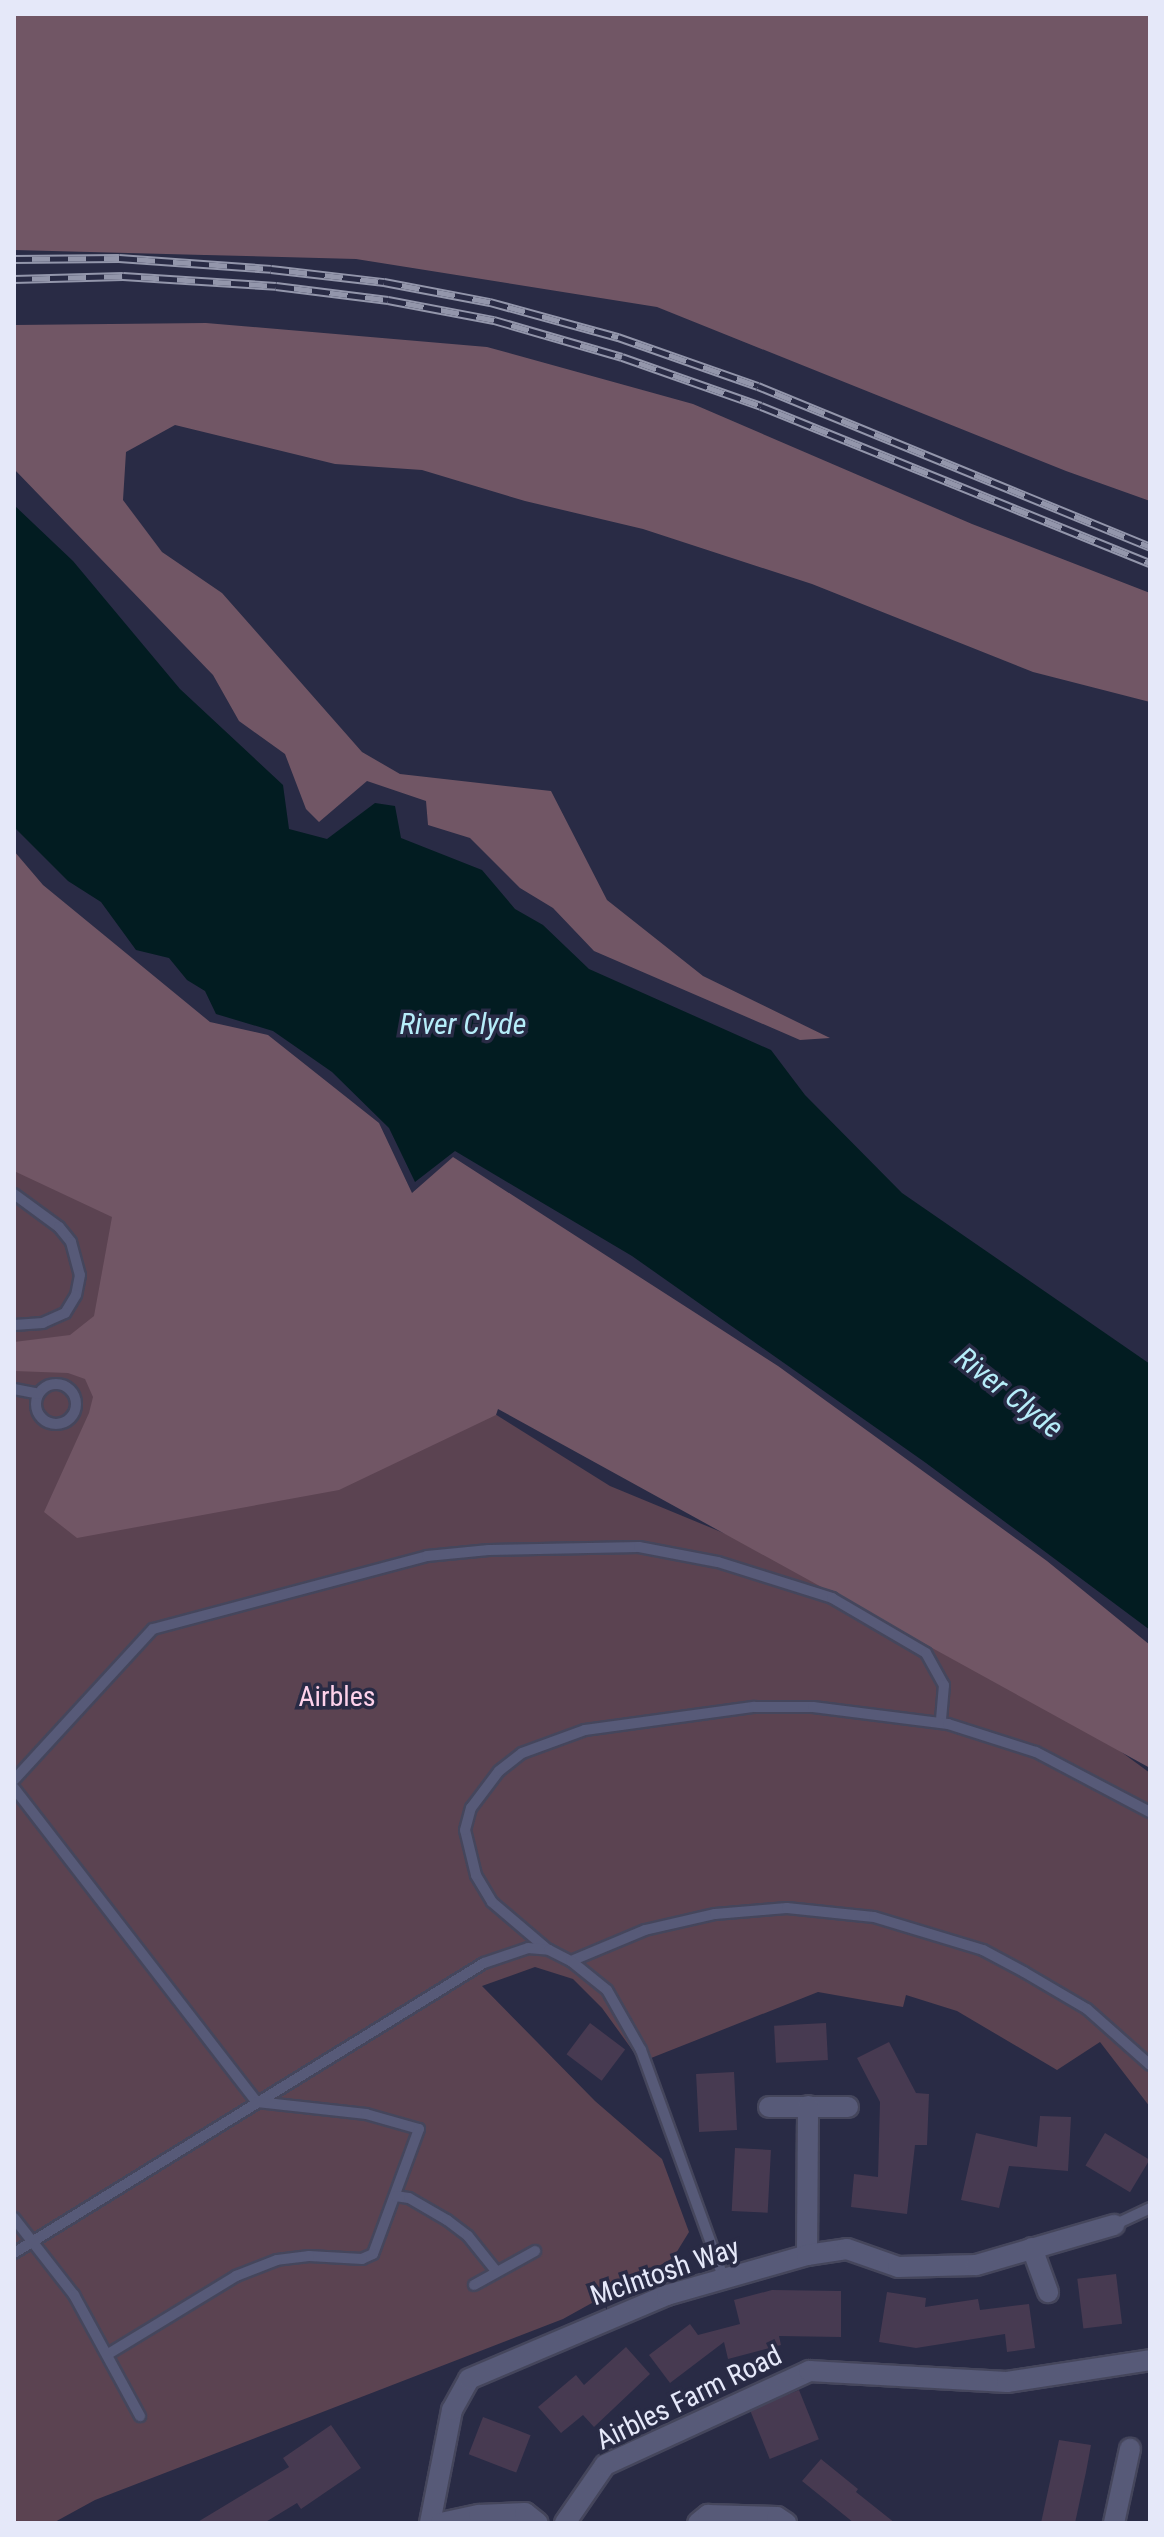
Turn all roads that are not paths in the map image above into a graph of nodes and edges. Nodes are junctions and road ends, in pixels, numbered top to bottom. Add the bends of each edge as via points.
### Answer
1 (14, 1194) edge
2 (14, 1325) edge
3 (14, 1389) edge
4 (39, 1394) dead end
5 (941, 1723) junction
6 (14, 1780) edge
7 (14, 1788) edge
8 (1150, 1812) edge
9 (549, 1950) junction
10 (571, 1961) junction
11 (1150, 2065) edge
12 (257, 2102) junction
13 (808, 2106) junction
14 (769, 2107) dead end
15 (848, 2107) dead end
16 (395, 2196) junction
17 (1150, 2208) edge
18 (14, 2218) edge
19 (1114, 2225) joint
20 (32, 2243) junction
21 (1032, 2248) junction
22 (535, 2251) dead end
23 (14, 2253) edge
24 (807, 2255) junction
25 (496, 2271) junction
26 (724, 2279) junction
27 (474, 2285) dead end
28 (1048, 2292) dead end
29 (108, 2354) junction
30 (1150, 2360) edge
31 (140, 2416) dead end
32 (1130, 2449) dead end
33 (430, 2523) edge
34 (441, 2523) edge
35 (538, 2523) edge
36 (565, 2523) edge
37 (698, 2523) edge
38 (786, 2523) edge
39 (1114, 2523) edge

1 - 2 lane via 59,1227 77,1258 80,1275 65,1313 43,1323
3 - 4 lane
5 - 6 lane via 944,1685 926,1653 832,1598 718,1562 639,1547 489,1550 427,1556 153,1629
5 - 8 lane via 1036,1752
5 - 9 lane via 813,1707 754,1707 585,1730 522,1753 499,1771 471,1808 467,1851 492,1902
7 - 12 lane
9 - 10 lane
9 - 12 lane via 528,1948 484,1963
10 - 11 lane via 645,1930 715,1914 787,1908 874,1917 943,1935 1010,1964 1087,2009
10 - 26 lane via 607,1990 641,2050
12 - 16 lane via 366,2114 419,2129
12 - 20 lane
13 - 14 street
13 - 15 street
13 - 24 street
16 - 25 lane via 409,2198 447,2220 468,2236
16 - 29 lane via 373,2254 362,2259 309,2256 236,2276
17 - 19 lane, McIntosh Way
18 - 20 lane
19 - 21 street, McIntosh Way
20 - 23 lane
20 - 29 lane via 74,2295
21 - 24 street, McIntosh Way via 976,2265 898,2267 847,2249
21 - 28 street
22 - 25 lane
24 - 26 street, McIntosh Way
25 - 27 lane
26 - 33 street, McIntosh Way via 667,2295 469,2379 452,2410
29 - 31 lane
30 - 36 street, Airbles Farm Road via 1007,2382 809,2371 605,2465
32 - 39 street
34 - 35 street via 525,2513
37 - 38 street via 708,2515 777,2517

